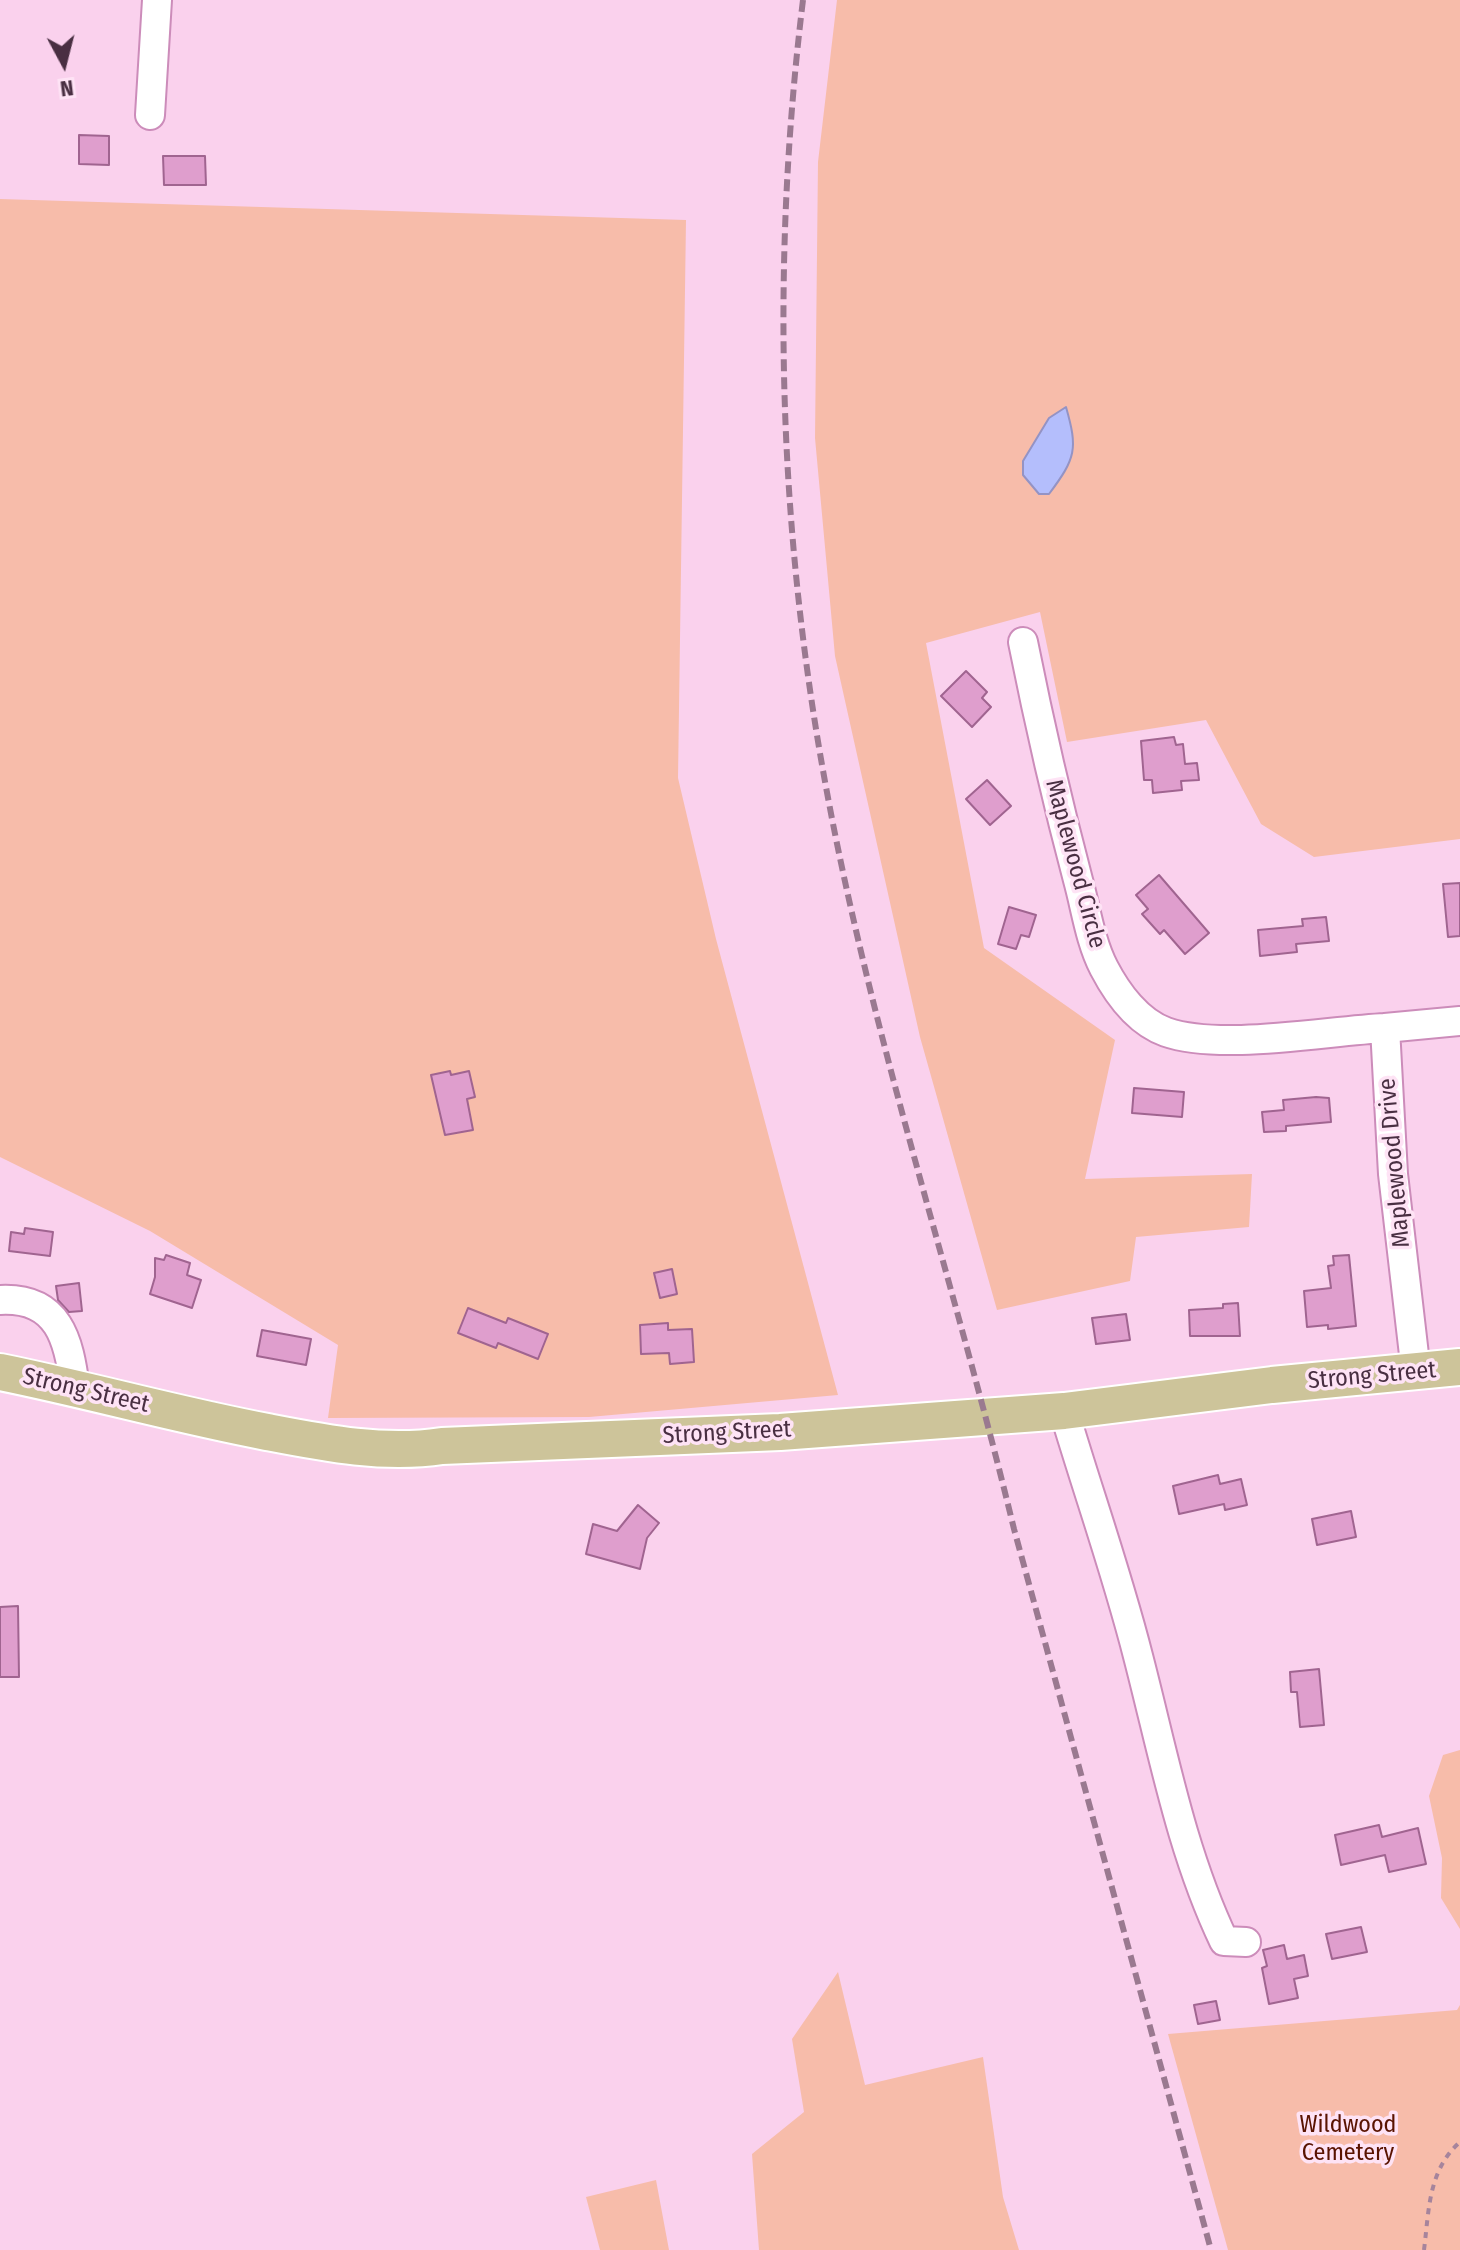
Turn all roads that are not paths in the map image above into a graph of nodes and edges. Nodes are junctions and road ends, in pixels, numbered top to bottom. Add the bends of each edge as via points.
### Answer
1 (157, 0) edge
2 (150, 115) dead end
3 (1023, 642) dead end
4 (1460, 1021) edge
5 (1385, 1028) junction
6 (0, 1300) edge
7 (1460, 1367) edge
8 (0, 1372) edge
9 (1416, 1372) junction
10 (75, 1388) junction
11 (1064, 1411) junction
12 (1246, 1942) dead end

1 - 2 street
3 - 5 street, Maplewood Circle via 1093,940 1112,982 1131,1007 1155,1028 1199,1038
4 - 5 street
5 - 9 street, Maplewood Drive via 1393,1174
6 - 10 street via 31,1303 54,1320 68,1343
7 - 9 main road, Strong Street
8 - 10 main road, Strong Street
9 - 11 main road, Strong Street
10 - 11 main road, Strong Street via 239,1427 412,1451
11 - 12 street via 1137,1651 1201,1894 1224,1941

